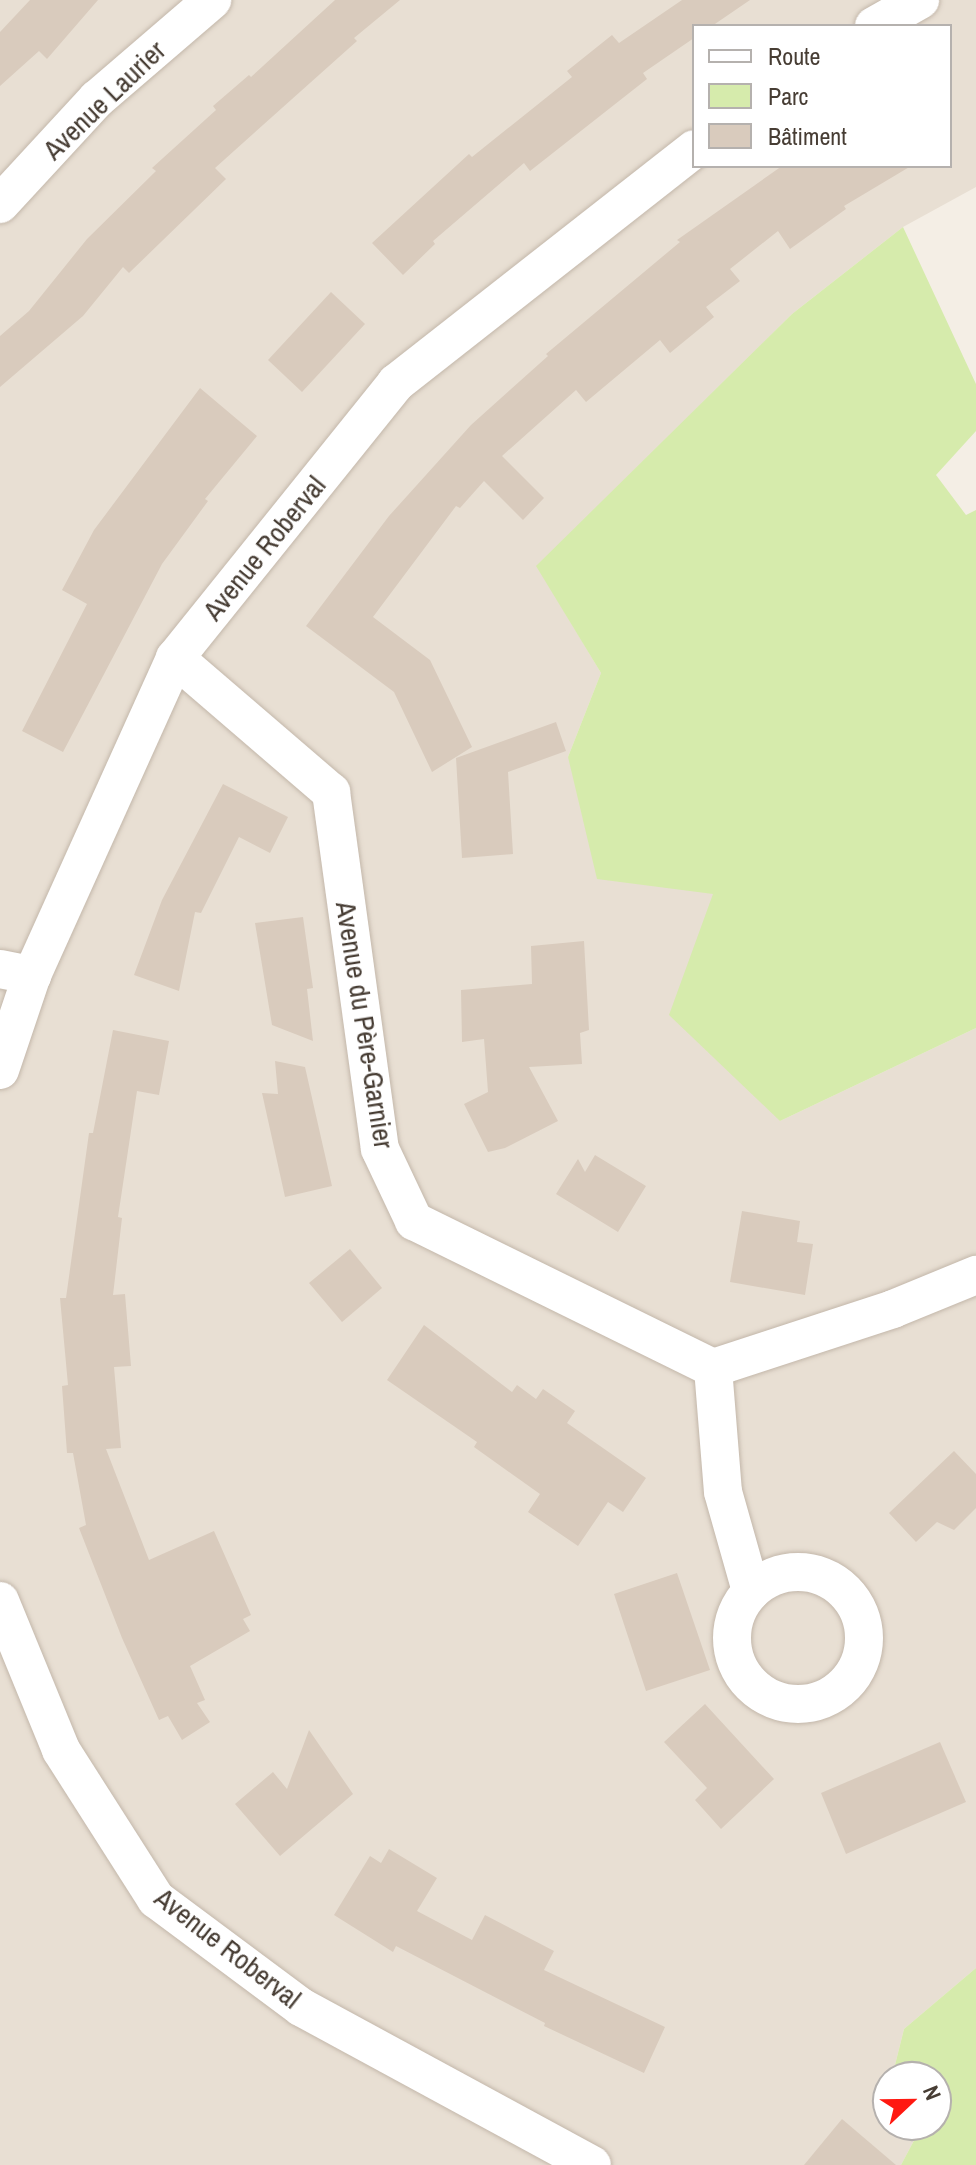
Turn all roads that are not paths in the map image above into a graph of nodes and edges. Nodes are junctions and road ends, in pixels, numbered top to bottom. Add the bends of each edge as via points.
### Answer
1 (212, 0) edge
2 (917, 1) edge
3 (877, 24) edge
4 (692, 151) edge
5 (0, 204) edge
6 (175, 658) junction
7 (16, 972) edge
8 (0, 1070) edge
9 (976, 1275) edge
10 (713, 1368) junction
11 (751, 1591) dead end
12 (0, 1601) edge
13 (592, 2165) edge

1 - 5 street, Avenue Laurier via 97,99
2 - 3 street
4 - 6 street, Avenue Roberval via 396,383
6 - 7 street, Avenue Roberval
6 - 10 street, Avenue du Père-Garnier via 331,792 380,1149 414,1221
7 - 8 street, Avenue Roberval
9 - 10 street via 893,1309
10 - 11 street via 723,1492
12 - 13 street, Avenue Roberval via 61,1750 156,1899 301,2007

